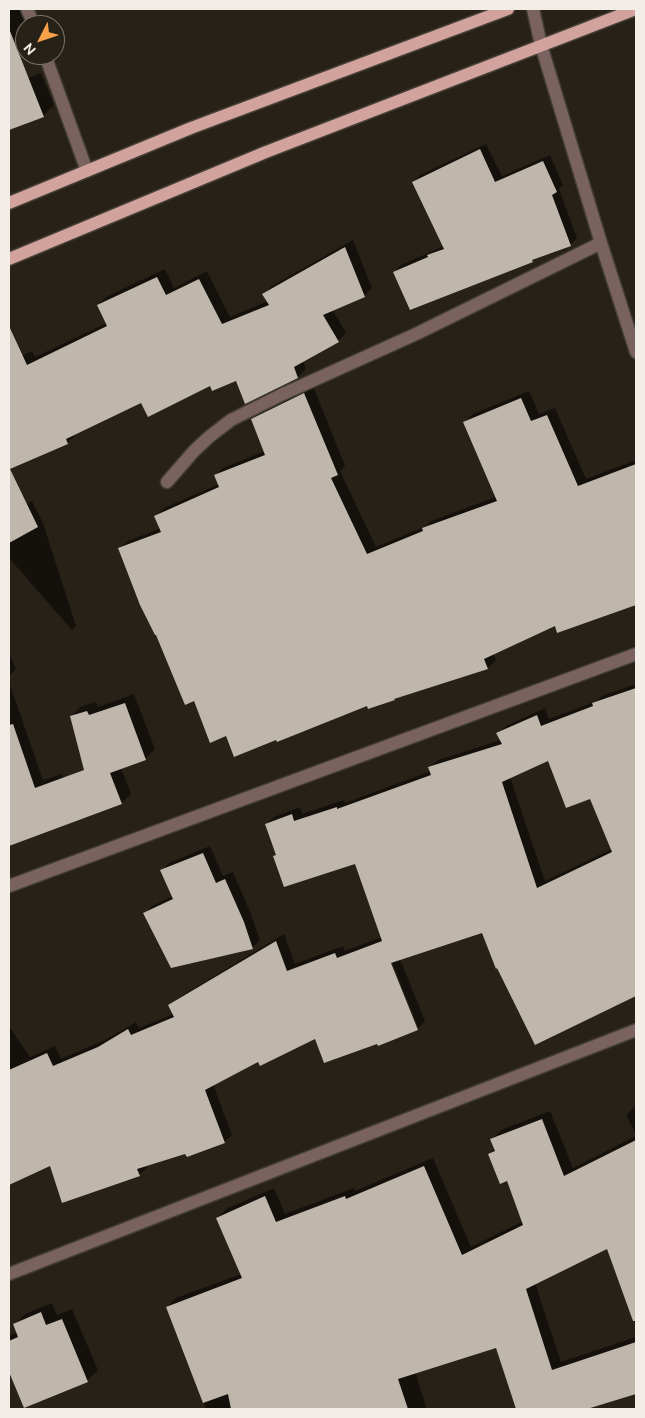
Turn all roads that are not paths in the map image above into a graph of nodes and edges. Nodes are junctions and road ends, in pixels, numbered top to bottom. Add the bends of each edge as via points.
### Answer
1 (508, 9) edge
2 (533, 9) edge
3 (636, 9) edge
4 (541, 45) junction
5 (50, 65) edge
6 (87, 171) junction
7 (9, 203) edge
8 (600, 243) junction
9 (9, 259) edge
10 (636, 352) edge
11 (167, 482) dead end
12 (636, 654) edge
13 (9, 886) edge
14 (636, 1030) edge
15 (9, 1274) edge

1 - 6 main road via 191,128
2 - 4 street
3 - 4 main road
4 - 8 street
4 - 9 main road via 266,152
5 - 6 street
6 - 7 main road
8 - 10 street
8 - 11 street via 425,330 231,420 208,437
12 - 13 street
14 - 15 street

